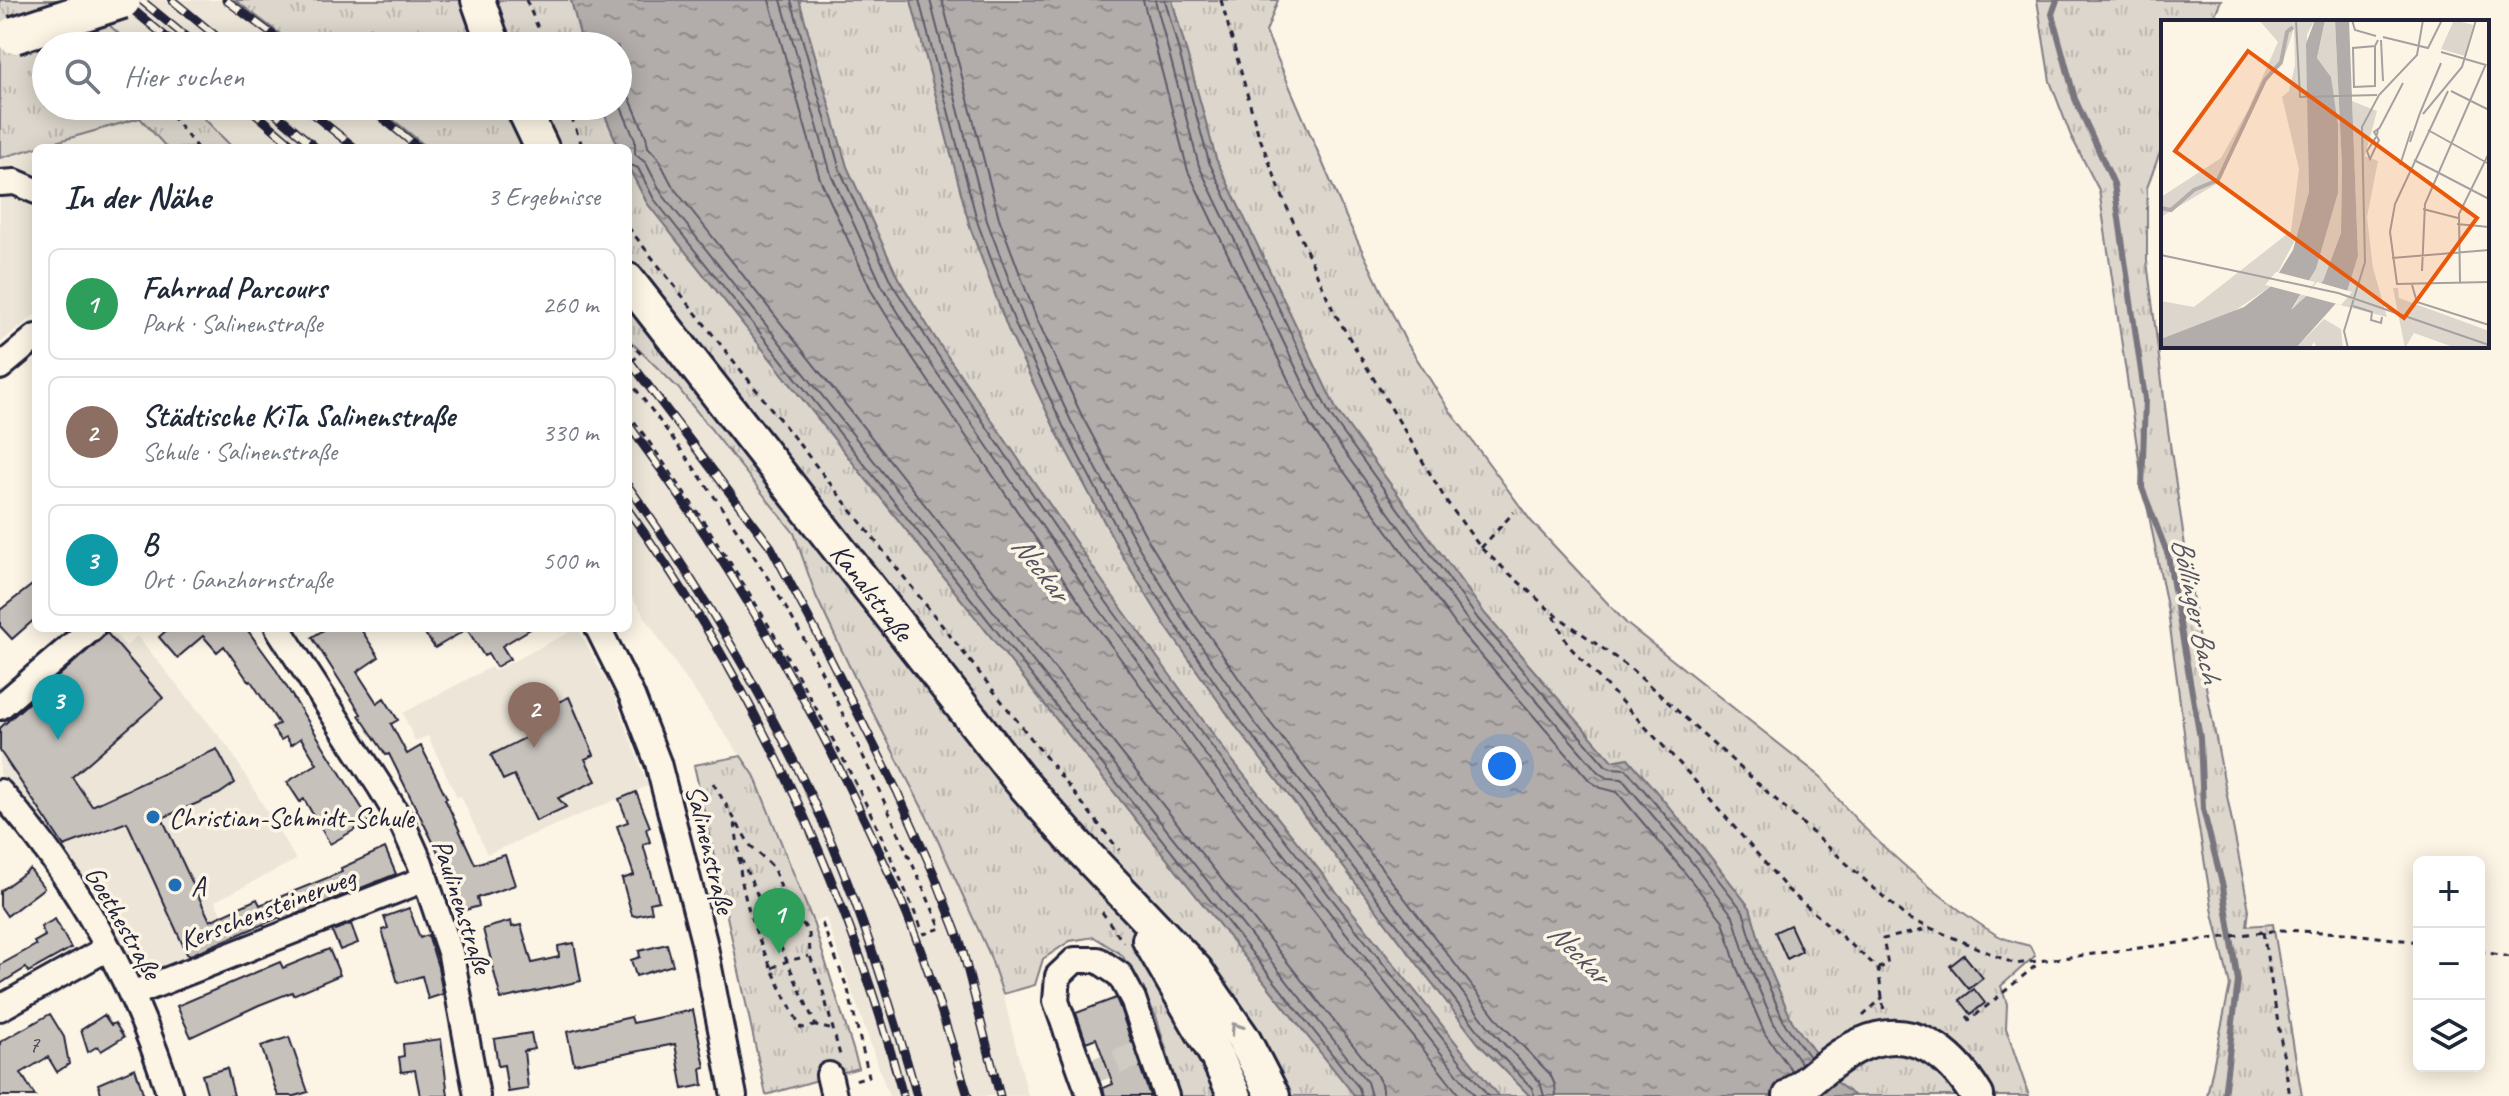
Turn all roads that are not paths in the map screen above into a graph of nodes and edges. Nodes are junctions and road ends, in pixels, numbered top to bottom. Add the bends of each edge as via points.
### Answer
1 (122, 0) edge
2 (478, 0) edge
3 (489, 32) edge
4 (14, 35) dead end
5 (529, 120) edge
6 (540, 144) edge
7 (0, 183) edge
8 (32, 189) edge
9 (632, 285) edge
10 (32, 340) edge
11 (0, 367) edge
12 (87, 632) edge
13 (281, 632) edge
14 (600, 632) edge
15 (0, 707) edge
16 (0, 792) edge
17 (425, 879) junction
18 (1123, 896) junction
19 (108, 948) junction
20 (132, 994) junction
21 (0, 1008) edge
22 (170, 1096) edge
23 (477, 1096) edge
24 (734, 1096) edge
25 (1090, 1096) edge
26 (1166, 1096) edge
27 (1235, 1096) edge
28 (1273, 1096) edge
29 (1790, 1096) edge
30 (1977, 1096) edge

1 - 4 highway, bridge
2 - 3 main road
5 - 6 main road
7 - 8 street
9 - 18 main road, Kanalstraße via 1018,778
10 - 11 street
12 - 15 street
13 - 17 street, Paulinenstraße via 402,823
14 - 24 street, Salinenstraße via 658,763 704,942
16 - 19 street, Goethestraße via 58,867
17 - 20 street, Kerschensteinerweg
17 - 23 street, Paulinenstraße via 451,955
18 - 27 main road, Kanalstraße
28 -> 18 main road, Kanalstraße via 1243,1038 1196,970
19 - 20 street, Goethestraße
19 - 21 street
20 - 22 street, Goethestraße
25 - 26 street via 1056,1001 1058,976 1075,960 1098,960 1120,975
29 - 30 main road via 1862,1044 1900,1038 1932,1046 1963,1072

